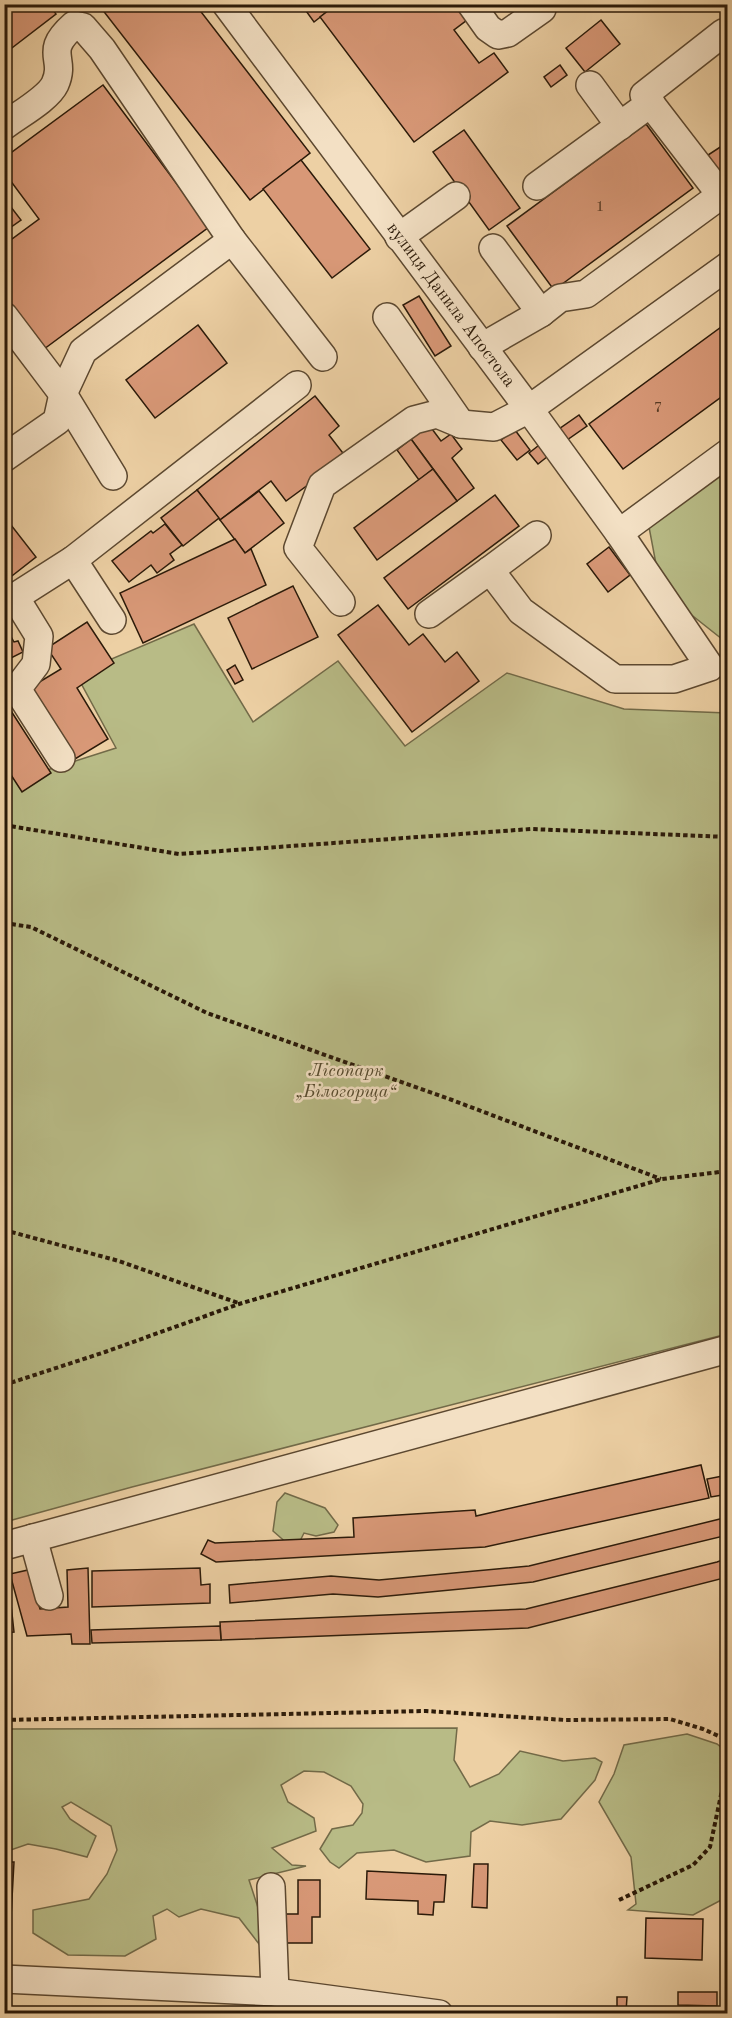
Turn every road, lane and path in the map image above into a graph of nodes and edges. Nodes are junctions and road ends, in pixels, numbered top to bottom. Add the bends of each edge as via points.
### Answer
1 (226, 4) edge
2 (471, 4) edge
3 (543, 9) dead end
4 (728, 39) edge
5 (591, 85) dead end
6 (651, 103) junction
7 (4, 126) edge
8 (620, 126) junction
9 (537, 186) dead end
10 (456, 196) dead end
11 (724, 199) edge
12 (399, 237) junction
13 (232, 240) junction
14 (493, 248) dead end
15 (728, 266) edge
16 (541, 313) junction
17 (4, 316) edge
18 (387, 317) dead end
19 (482, 347) junction
20 (323, 357) dead end
21 (297, 385) dead end
22 (63, 394) junction
23 (529, 409) junction
24 (461, 424) junction
25 (728, 453) edge
26 (4, 458) edge
27 (113, 476) dead end
28 (619, 533) junction
29 (537, 535) dead end
30 (73, 560) junction
31 (490, 570) junction
32 (10, 601) edge
33 (341, 602) dead end
34 (429, 614) dead end
35 (112, 620) dead end
36 (61, 758) dead end
37 (4, 825) edge
38 (728, 837) edge
39 (4, 923) edge
40 (728, 1171) edge
41 (662, 1179) junction
42 (4, 1230) edge
43 (239, 1304) junction
44 (728, 1349) edge
45 (4, 1385) edge
46 (33, 1538) junction
47 (4, 1546) edge
48 (49, 1596) dead end
49 (4, 1720) edge
50 (728, 1744) edge
51 (728, 1774) edge
52 (271, 1887) dead end
53 (619, 1900) dead end
54 (4, 1979) edge
55 (275, 1992) junction
56 (439, 2013) edge

1 - 12 street, вулиця Данила Апостола
2 - 3 street via 498,35 508,33
4 - 6 street via 723,33 644,95
5 - 8 street
6 - 8 street
6 - 11 street
7 - 13 street via 54,86 59,72 56,47 74,26 83,27
8 - 9 street
10 - 12 street
11 - 16 street via 586,294 560,298
12 - 19 street, вулиця Данила Апостола
13 - 20 street
13 - 22 street via 83,351
14 - 16 street
15 - 23 street
16 - 19 street
17 - 22 street
18 - 24 street
19 - 23 street, вулиця Данила Апостола
21 - 30 street
22 - 26 street via 57,421
22 - 27 street
23 - 24 street via 494,427
23 - 28 street, вулиця Данила Апостола
24 - 33 street via 437,414 414,420 322,485 297,548
25 - 28 street
28 - 31 street, вулиця Данила Апостола via 710,667 674,679 615,679 520,611
29 - 31 street
30 - 32 street
30 - 35 street
31 - 34 street
32 - 36 street via 39,636 36,664 16,689
37 - 38 path via 179,854 531,829
39 - 41 path via 32,927 207,1013
40 - 41 path
41 - 43 path
42 - 43 path via 119,1261
43 - 45 path
44 - 46 street
46 - 47 street
46 - 48 street
49 - 50 path via 426,1711 565,1720 670,1719 703,1729
51 - 53 path via 710,1847 693,1865
52 - 55 street
54 - 55 street
55 - 56 street

